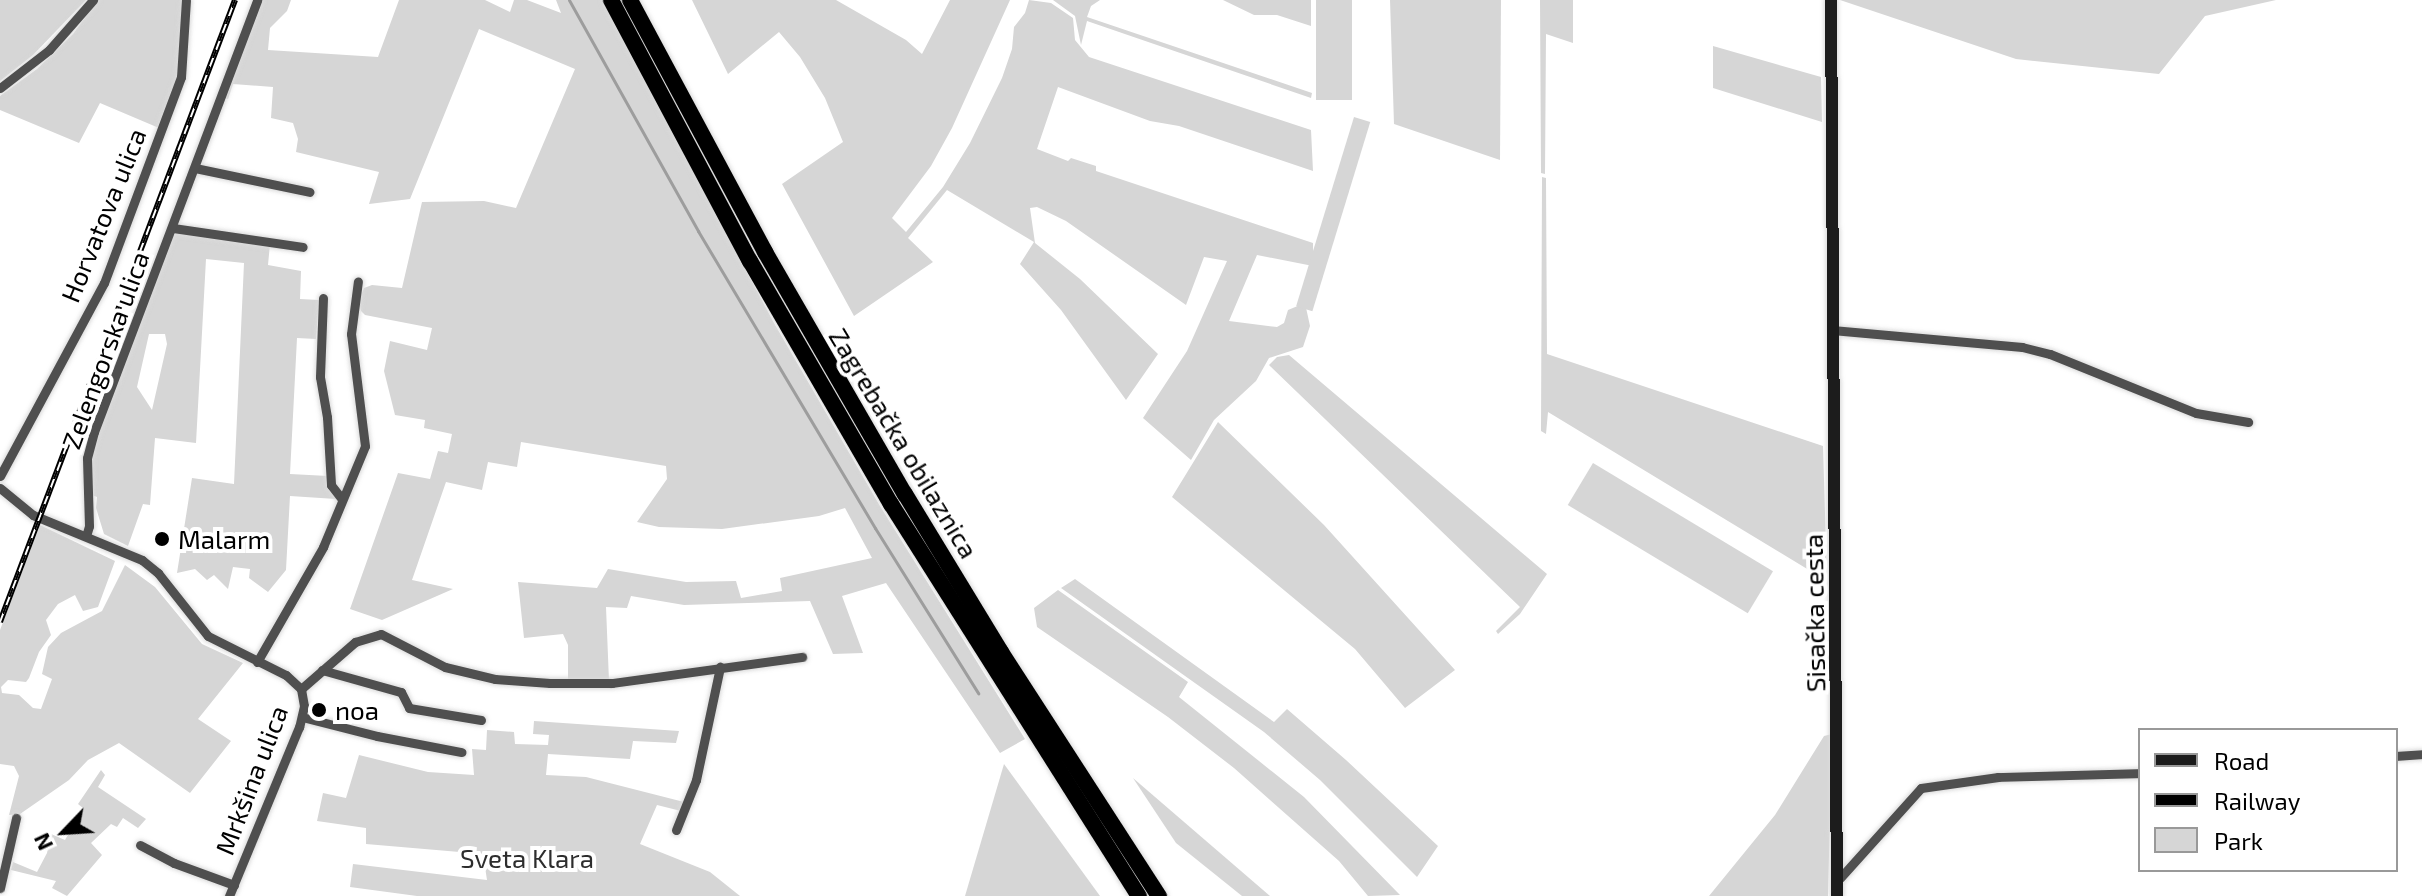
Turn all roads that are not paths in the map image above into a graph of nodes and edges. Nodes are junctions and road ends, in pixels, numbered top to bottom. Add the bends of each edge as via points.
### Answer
1 (93, 0) edge
2 (186, 0) edge
3 (257, 0) edge
4 (611, 0) edge
5 (630, 0) edge
6 (1831, 0) edge
7 (0, 88) edge
8 (195, 168) junction
9 (310, 192) dead end
10 (173, 228) junction
11 (303, 247) dead end
12 (358, 281) dead end
13 (323, 298) dead end
14 (1832, 330) junction
15 (2248, 422) dead end
16 (0, 476) edge
17 (0, 488) edge
18 (341, 498) junction
19 (86, 536) junction
20 (802, 657) dead end
21 (257, 662) junction
22 (720, 667) junction
23 (322, 670) junction
24 (301, 689) junction
25 (302, 717) junction
26 (481, 720) dead end
27 (461, 752) dead end
28 (2422, 754) edge
29 (2398, 756) edge
30 (2138, 773) edge
31 (16, 818) dead end
32 (676, 830) dead end
33 (140, 845) dead end
34 (1840, 878) junction
35 (234, 885) junction
36 (0, 888) edge
37 (229, 896) edge
38 (1139, 896) edge
39 (1159, 896) edge
40 (1837, 896) edge

1 - 7 street via 49,50
2 - 16 street, Horvatova ulica via 181,77 104,283
3 - 8 street, Zelengorska ulica
4 - 38 highway, Zagrebačka obilaznica via 750,261 891,504
5 - 39 highway, Zagrebačka obilaznica via 758,239 905,494
6 - 14 main road, Sisačka cesta
8 - 9 street
8 - 10 street, Zelengorska ulica
10 - 11 street, Zelengorska ulica
10 - 19 street, Zelengorska ulica via 94,432 87,458
12 - 18 street via 351,334 365,446
13 - 18 street via 320,377 331,485
14 - 15 street via 2022,347 2196,413
14 - 34 main road, Sisačka cesta
17 - 19 street, Mrkšina ulica via 33,515
18 - 21 street via 323,547
19 - 21 street, Mrkšina ulica via 148,564 208,636
20 - 22 street, Mrkšina ulica
21 - 24 street, Mrkšina ulica via 286,675
22 - 23 street, Mrkšina ulica via 612,683 495,679 445,667 381,634 355,642
22 - 32 street via 696,780
23 - 24 street, Mrkšina ulica
23 - 26 street via 401,692 409,708
24 - 25 street, Mrkšina ulica
25 - 27 street
25 - 35 street, Mrkšina ulica
28 - 29 street
30 - 34 street via 1998,777 1921,788
31 - 36 street
33 - 35 street, Mrkšina ulica
34 - 40 main road, Sisačka cesta
35 - 37 street, Mrkšina ulica

